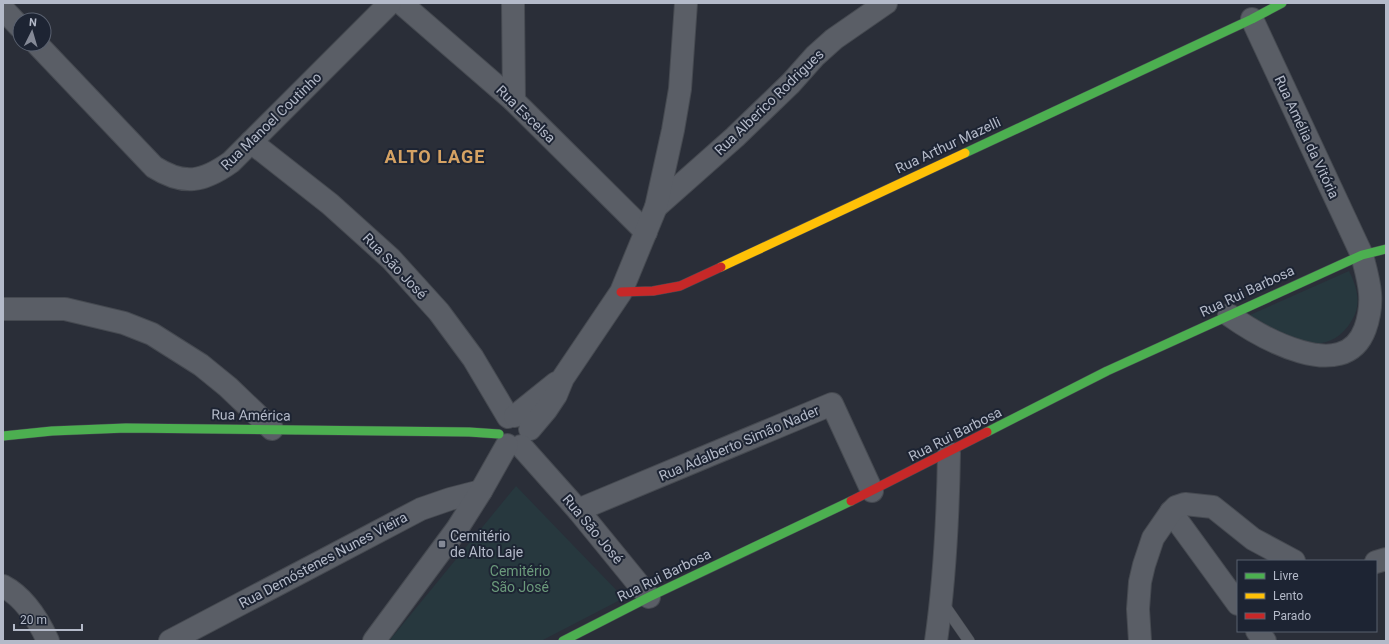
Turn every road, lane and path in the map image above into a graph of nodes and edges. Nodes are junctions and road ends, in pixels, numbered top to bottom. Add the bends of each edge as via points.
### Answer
1 (390, 3) edge
2 (401, 3) edge
3 (513, 3) edge
4 (686, 3) edge
5 (886, 3) edge
6 (1282, 3) edge
7 (3, 9) edge
8 (12, 19) edge
9 (1252, 19) junction
10 (44, 52) edge
11 (514, 101) junction
12 (251, 142) junction
13 (656, 207) junction
14 (646, 232) junction
15 (1386, 249) edge
16 (1362, 255) junction
17 (621, 292) junction
18 (3, 309) edge
19 (1229, 315) junction
20 (272, 429) junction
21 (514, 431) junction
22 (3, 436) edge
23 (949, 453) junction
24 (481, 491) junction
25 (872, 491) junction
26 (578, 510) junction
27 (1171, 512) junction
28 (1292, 560) edge
29 (3, 586) edge
30 (649, 597) junction
31 (942, 602) junction
32 (1237, 603) edge
33 (1258, 632) edge
34 (48, 641) edge
35 (170, 641) edge
36 (374, 641) edge
37 (564, 641) edge
38 (936, 641) edge
39 (970, 641) edge
40 (1140, 641) edge
41 (1265, 641) edge

1 - 12 street, Rua Manoel Coutinho
2 - 11 street, Rua Escelsa
3 - 11 street
4 - 13 street via 680,89
5 - 13 street, Rua Alberico Rodrigues via 834,39 735,137
6 - 9 street, Rua Arthur Mazelli
7 - 8 street
9 - 16 street, Rua Amélia da Vitória
9 - 17 street, Rua Arthur Mazelli via 680,286 653,291
10 - 12 street, Rua Manoel Coutinho via 154,167 164,174 184,180 204,178 231,162
11 - 14 street, Rua Escelsa
12 - 21 street, Rua São José via 330,204 391,260 438,312 473,358
13 - 14 street
14 - 17 street
15 - 16 street, Rua Rui Barbosa
16 - 19 street, Rua Rui Barbosa
16 - 19 street, Rua Amélia da Vitória via 1370,293 1367,324 1356,346 1340,354 1325,356 1293,349 1247,328
17 - 21 street via 563,378
18 - 20 street via 65,309 124,323 152,334 201,365
19 - 23 street, Rua Rui Barbosa via 1108,371
20 - 21 street, Rua América
20 - 22 street, Rua América via 140,428
21 - 24 street
21 - 26 street, Rua São José
23 - 25 street, Rua Rui Barbosa
23 - 31 street via 948,526
24 - 35 street, Rua Demóstenes Nunes Vieira via 421,509
24 - 36 street via 457,529
25 - 26 street, Rua Adalberto Simão Nader via 832,404
25 - 30 street, Rua Rui Barbosa
26 - 30 street, Rua São José
27 - 28 street via 1185,504 1213,507 1253,539
27 - 32 street
27 - 40 street via 1153,538 1144,565 1138,609
29 - 34 street via 27,605
30 - 37 street, Rua Rui Barbosa
31 - 38 street
31 - 39 lane
33 - 41 street

